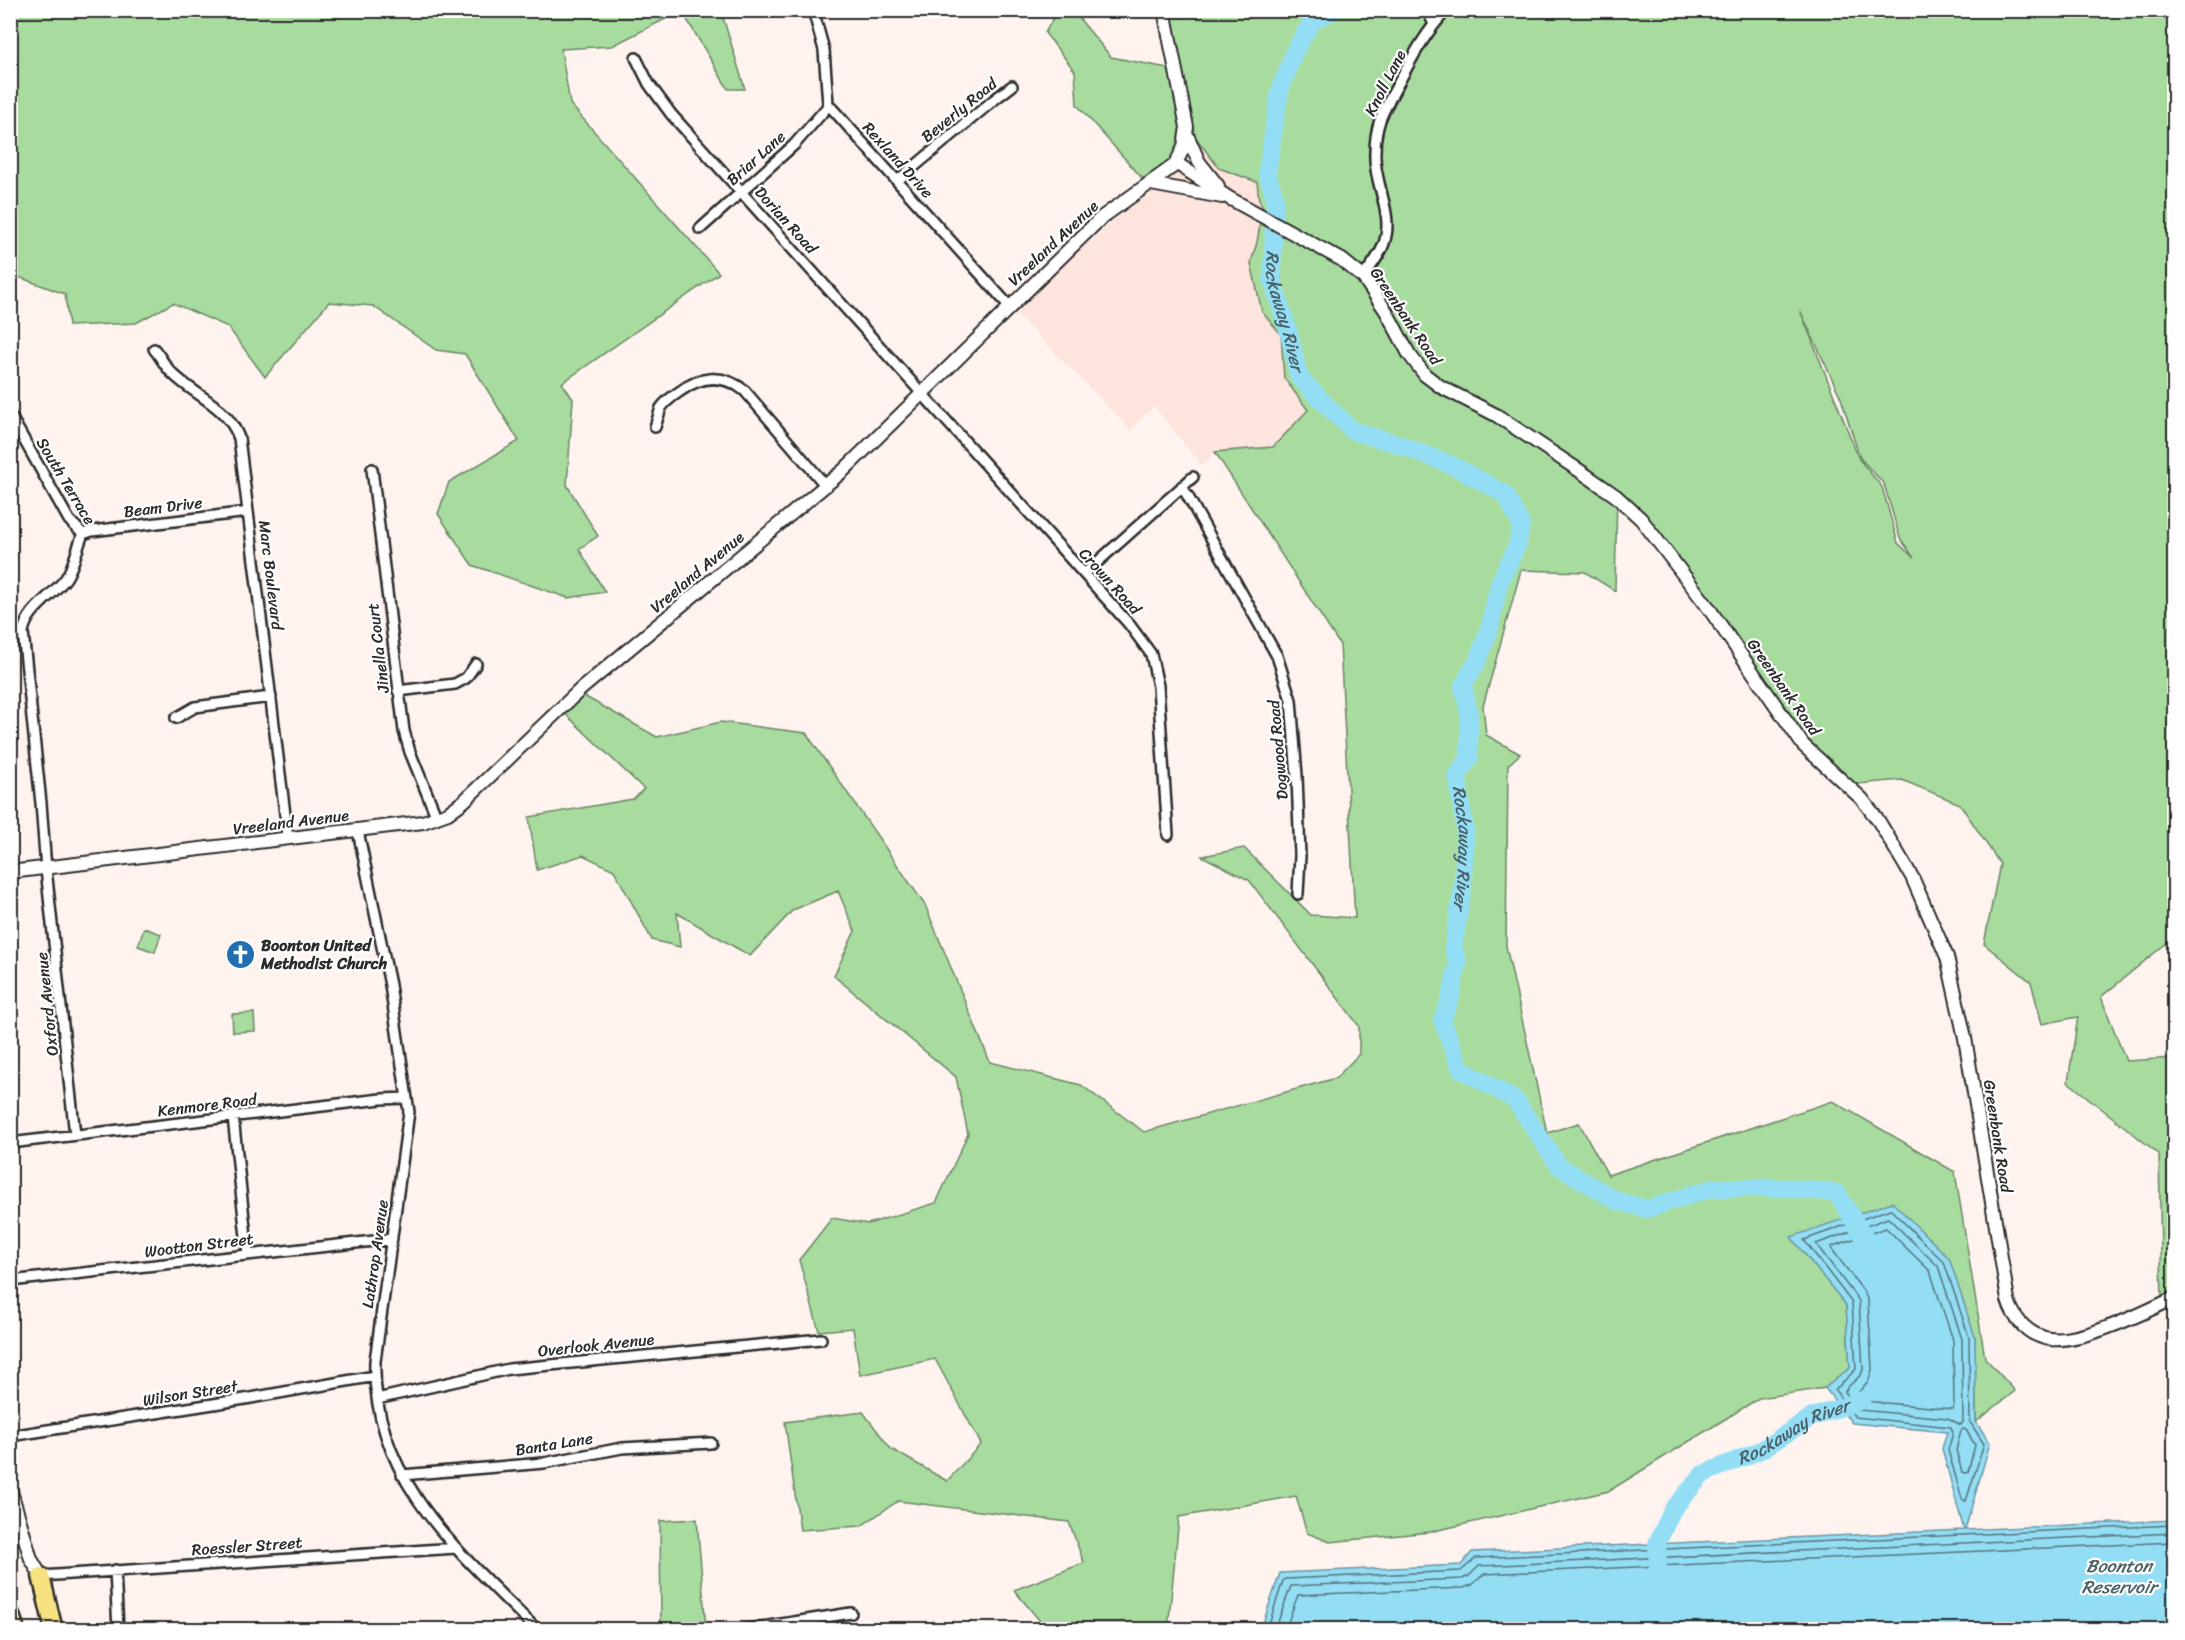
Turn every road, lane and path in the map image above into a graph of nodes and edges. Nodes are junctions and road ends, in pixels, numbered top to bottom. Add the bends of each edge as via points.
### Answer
1 (813, 10) edge
2 (1164, 10) edge
3 (1427, 10) edge
4 (1447, 10) edge
5 (1434, 24) junction
6 (636, 58) dead end
7 (1012, 87) dead end
8 (829, 105) junction
9 (1186, 132) junction
10 (1176, 163) junction
11 (897, 181) junction
12 (1151, 184) junction
13 (741, 192) junction
14 (1229, 198) junction
15 (700, 229) dead end
16 (1363, 277) junction
17 (1010, 306) junction
18 (154, 349) dead end
19 (922, 395) junction
20 (10, 415) edge
21 (655, 427) dead end
22 (372, 469) dead end
23 (1193, 477) dead end
24 (826, 486) junction
25 (1182, 486) junction
26 (248, 512) junction
27 (83, 534) junction
28 (1084, 574) junction
29 (476, 664) dead end
30 (398, 690) junction
31 (271, 697) junction
32 (176, 718) dead end
33 (436, 818) junction
34 (358, 831) junction
35 (1168, 835) dead end
36 (288, 839) junction
37 (46, 869) junction
38 (10, 872) edge
39 (1298, 894) dead end
40 (407, 1098) junction
41 (233, 1117) junction
42 (75, 1136) junction
43 (10, 1143) edge
44 (392, 1239) junction
45 (248, 1255) junction
46 (10, 1281) edge
47 (2175, 1298) edge
48 (821, 1339) dead end
49 (375, 1376) junction
50 (377, 1400) junction
51 (10, 1436) edge
52 (711, 1443) dead end
53 (402, 1474) junction
54 (10, 1488) edge
55 (456, 1548) junction
56 (115, 1570) junction
57 (41, 1576) junction
58 (10, 1612) edge
59 (851, 1613) dead end
60 (16, 1629) edge
61 (54, 1629) edge
62 (118, 1629) edge
63 (537, 1629) edge
64 (742, 1629) edge

1 - 8 street via 824,50
2 - 9 street
3 - 5 street
4 - 5 street, Knoll Lane
5 - 16 street, Knoll Lane via 1380,120 1375,164 1388,233 1383,248
6 - 13 street, Dorian Road via 671,114
7 - 11 street, Beverly Road
8 - 11 street, Rexland Drive
8 - 13 street, Briar Lane via 794,145
9 - 10 street
9 - 14 street, Greenbank Road via 1199,162
10 - 12 street, Vreeland Avenue
10 - 14 street, Greenbank Road
11 - 17 street, Rexland Drive
12 - 14 street, Greenbank Road
12 - 17 street, Vreeland Avenue via 1101,218
13 - 15 street, Briar Lane
13 - 19 street, Dorian Road
14 - 16 street, Greenbank Road via 1325,249
16 - 47 street, Greenbank Road via 1425,375 1496,415 1600,484 1641,519 1727,633 1803,745 1862,799 1896,848 1923,898 1955,991 2008,1300 2017,1319 2038,1335 2064,1339 2107,1327
17 - 19 street, Vreeland Avenue
18 - 26 street, Marc Boulevard via 172,373 216,406 234,426 242,451
19 - 24 street, Vreeland Avenue
19 - 28 street, Crown Road
20 - 27 street, South Terrace via 69,520
21 - 24 street via 662,406 695,381 728,381 745,391
22 - 30 street, Jinella Court
23 - 25 street
24 - 33 street, Vreeland Avenue via 581,689 472,794
25 - 28 street
25 - 39 street, Dogwood Road via 1277,656 1291,700 1300,856
26 - 27 street, Beam Drive
26 - 31 street, Marc Boulevard
27 - 37 street, South Terrace via 69,573 31,614 23,632
28 - 35 street, Crown Road via 1151,654 1158,686
29 - 30 street via 466,678 455,684
30 - 33 street, Jinella Court via 410,752
31 - 32 street via 195,707
31 - 36 street, Marc Boulevard
33 - 34 street, Vreeland Avenue
34 - 36 street, Vreeland Avenue
34 - 40 street, Lathrop Avenue via 390,985
36 - 37 street, Vreeland Avenue
37 - 38 street, Vreeland Avenue
37 - 42 street, Oxford Avenue
40 - 41 street, Kenmore Road
40 - 44 street, Lathrop Avenue via 409,1112
41 - 42 street, Kenmore Road
41 - 45 street
42 - 43 street, Kenmore Road
44 - 45 street, Wootton Street
44 - 49 street, Lathrop Avenue
45 - 46 street, Wootton Street
48 - 50 street, Overlook Avenue via 509,1369
49 - 50 street, Lathrop Avenue
49 - 51 street, Wilson Street
50 - 53 street, Lathrop Avenue via 389,1446
52 - 53 street, Banta Lane via 622,1448 544,1464
53 - 55 street, Lathrop Avenue via 426,1512
54 - 57 street via 31,1559
55 - 56 street, Roessler Street
55 - 63 street, Lathrop Avenue
56 - 57 street, Roessler Street
56 - 62 street
57 - 61 highway
58 - 60 highway
59 - 64 street

